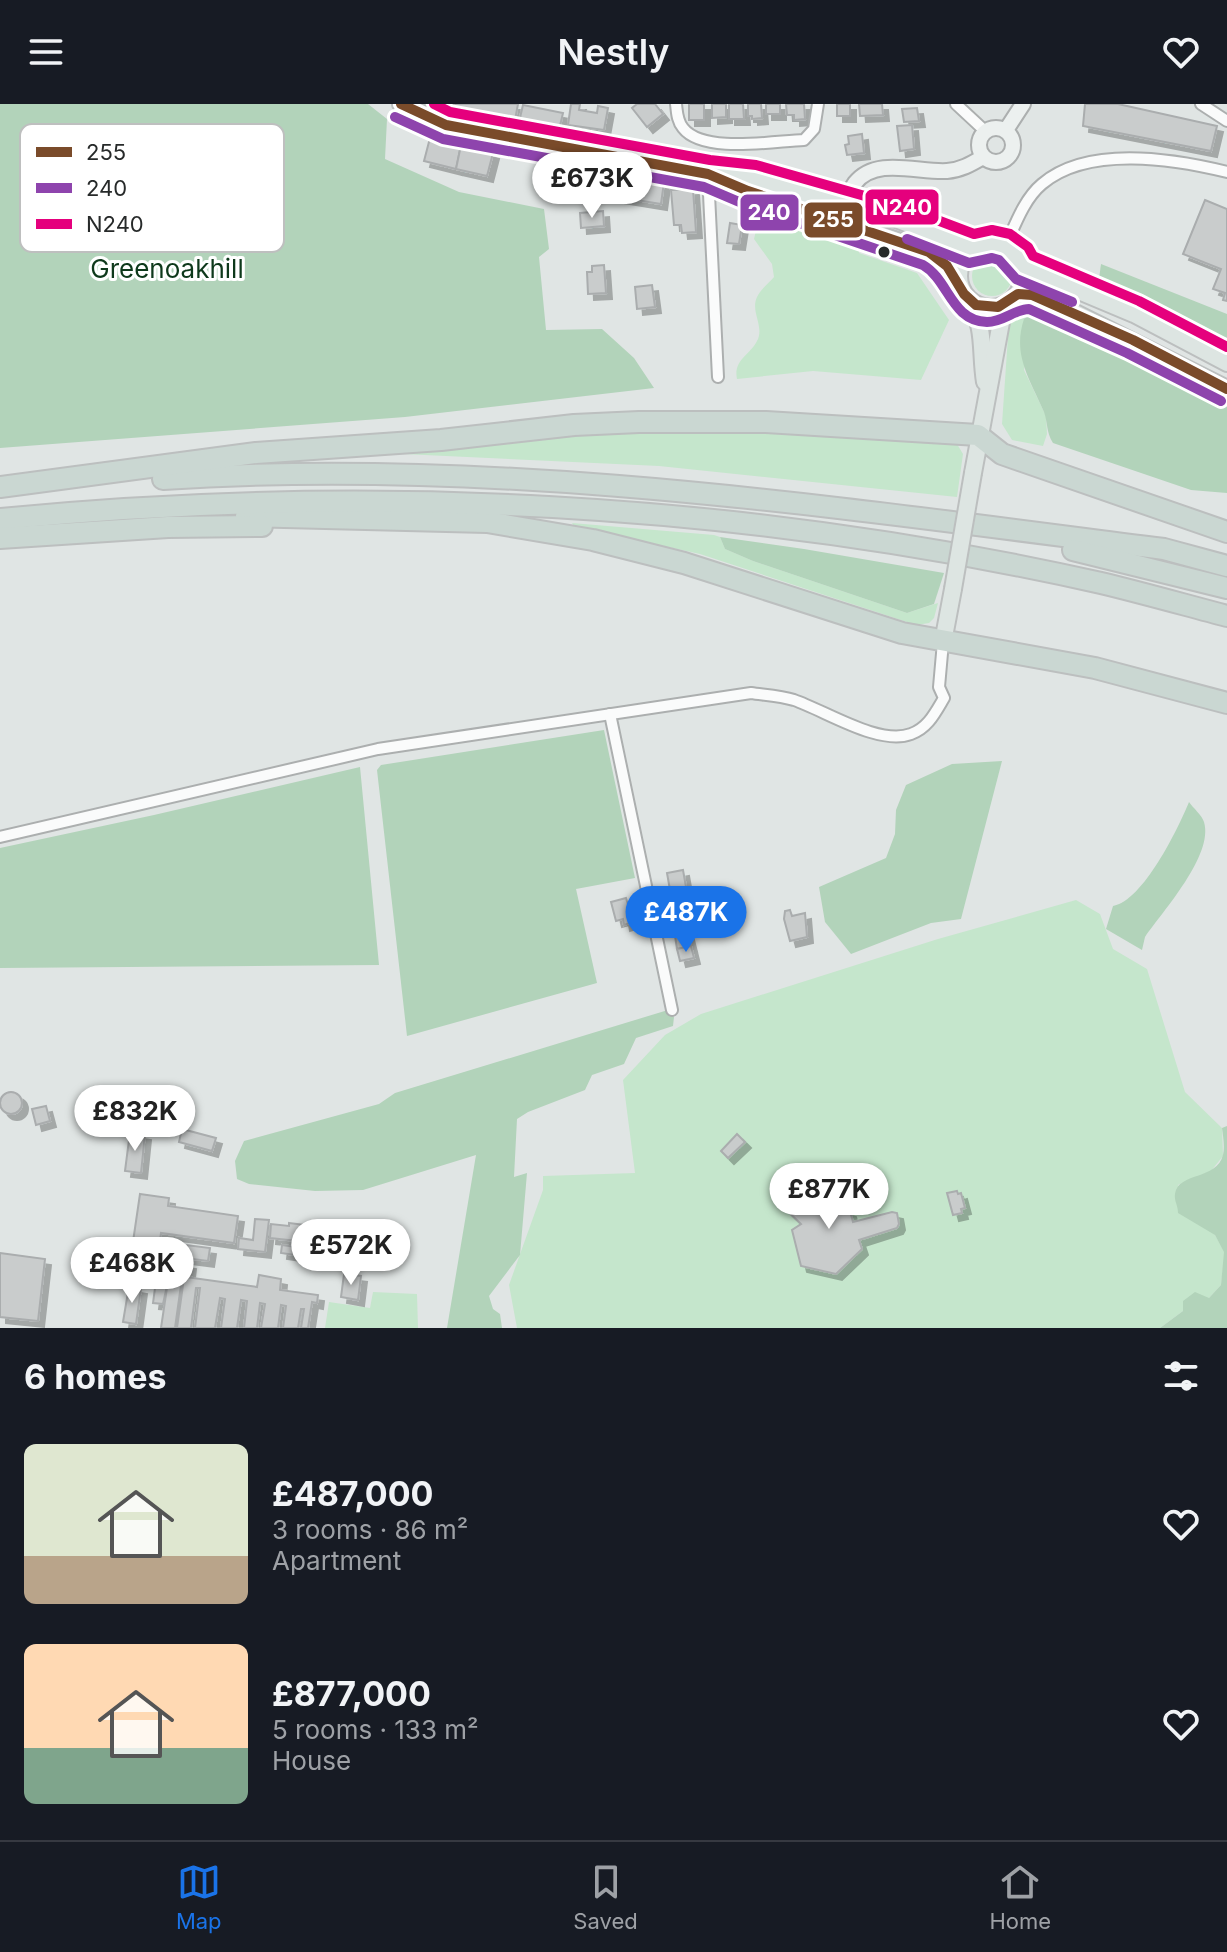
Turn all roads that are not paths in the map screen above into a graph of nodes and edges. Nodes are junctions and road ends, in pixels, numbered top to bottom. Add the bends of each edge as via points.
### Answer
1 (401, 104) edge
2 (676, 104) edge
3 (818, 104) edge
4 (956, 104) edge
5 (1023, 104) edge
6 (1201, 104) edge
7 (1227, 121) edge
8 (1006, 130) junction
9 (985, 131) junction
10 (983, 157) junction
11 (1227, 169) edge
12 (708, 174) junction
13 (846, 204) junction
14 (840, 221) junction
15 (1005, 247) junction
16 (973, 249) junction
17 (1022, 267) junction
18 (959, 281) junction
19 (1018, 294) junction
20 (969, 300) junction
21 (1004, 306) junction
22 (1227, 363) edge
23 (718, 377) dead end
24 (1227, 389) edge
25 (986, 391) junction
26 (978, 435) junction
27 (0, 489) edge
28 (805, 504) junction
29 (40, 515) junction
30 (0, 519) edge
31 (1227, 532) edge
32 (554, 533) junction
33 (0, 538) edge
34 (1227, 566) edge
35 (1227, 588) edge
36 (1227, 616) edge
37 (943, 642) junction
38 (1227, 703) edge
39 (610, 714) junction
40 (0, 837) edge
41 (672, 1010) dead end

1 - 12 main road via 446,125
2 - 3 street via 681,126 691,136 727,144 804,140 814,129
4 - 9 street
5 - 8 street
6 - 7 street
8 - 9 street
8 - 10 street via 1012,139 1011,154 999,162
9 - 10 street via 978,148
10 - 13 street via 948,171 875,171 853,185
11 - 15 street via 1124,157 1062,172 1042,183 1022,209
12 - 13 main road via 752,179
12 - 14 main road
12 - 23 street
13 - 14 street
13 - 16 main road
14 - 18 main road via 929,252
15 - 16 main road
15 - 17 main road
16 - 18 main road via 962,262
17 - 19 main road
17 - 22 main road via 1134,314
18 - 20 main road
19 - 21 main road
19 - 24 main road via 1065,308
20 - 21 main road via 987,308
20 - 25 main road via 982,329
21 - 25 main road
25 - 26 main road
26 - 27 highway via 766,422 574,425 256,453
26 - 31 highway via 1002,454
26 - 37 main road, bridge
27 - 28 highway via 185,477 407,475 547,480
28 - 34 highway via 1164,549
28 - 35 highway via 1034,542
29 - 30 highway
29 - 32 highway via 388,518 487,522
29 - 36 highway via 270,502 383,502 678,517 928,550 1102,584
32 - 33 highway via 387,526 168,527
32 - 37 highway via 647,552
37 - 38 highway via 1095,668
37 - 39 street via 939,687 944,698 928,724 902,737 873,733 791,699 751,693
39 - 40 street via 378,749
39 - 41 street

